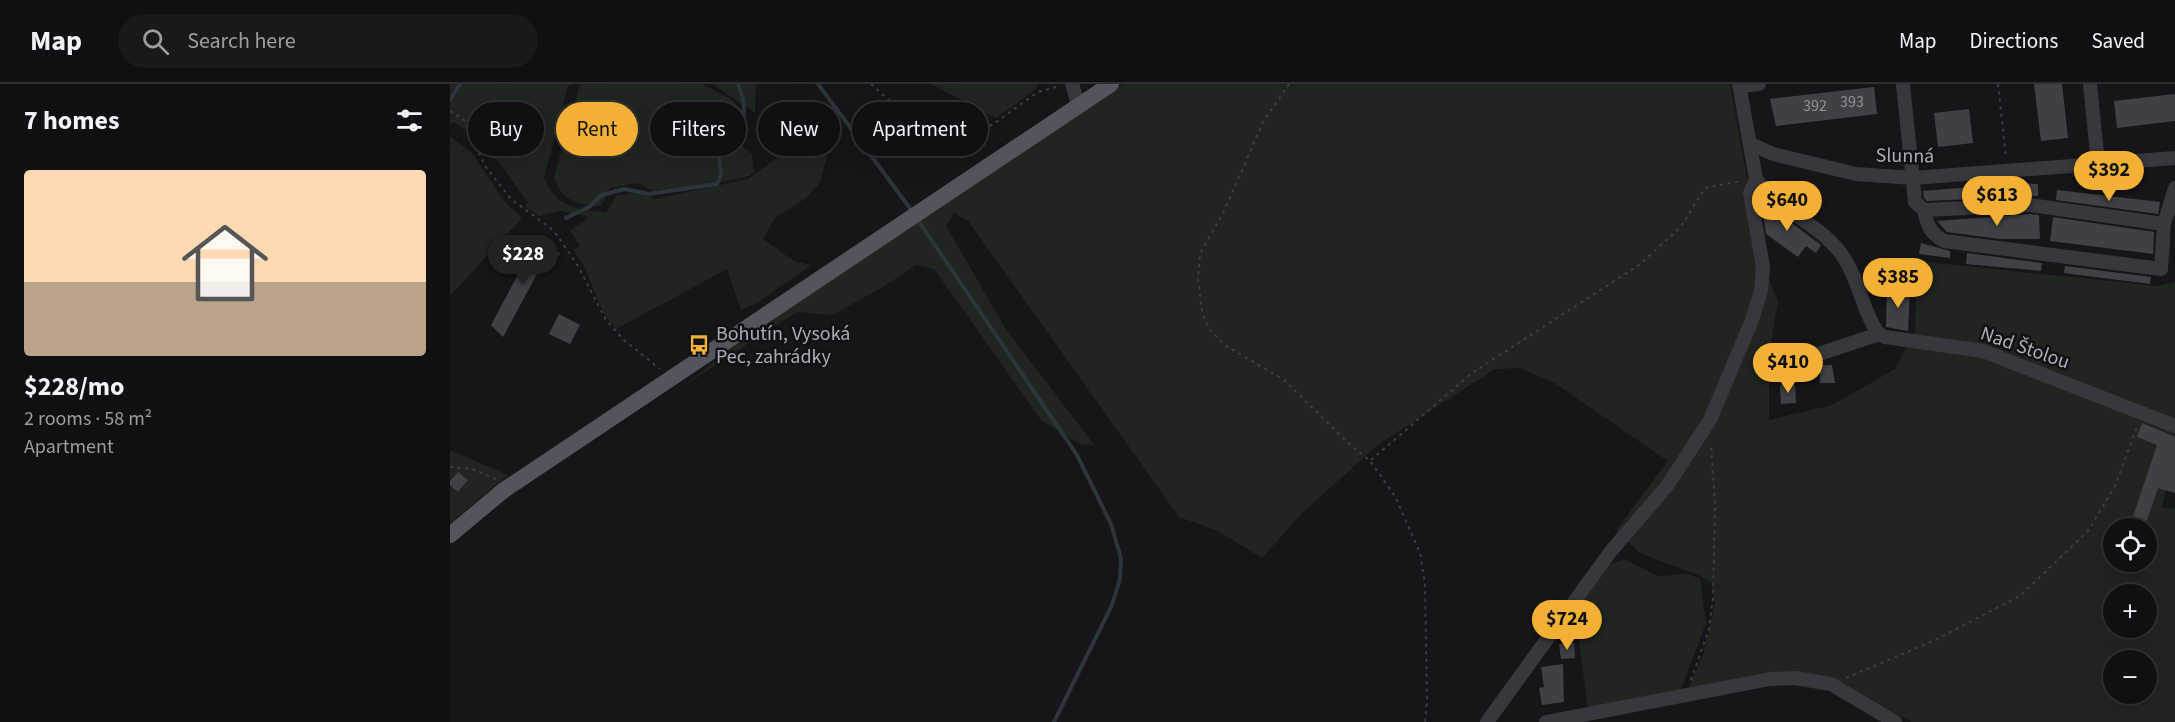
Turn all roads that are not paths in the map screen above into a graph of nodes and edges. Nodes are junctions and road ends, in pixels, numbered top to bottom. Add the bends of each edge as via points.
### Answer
1 (1072, 84) edge
2 (1111, 84) edge
3 (1759, 84) edge
4 (1903, 84) edge
5 (2090, 84) edge
6 (1739, 85) edge
7 (1078, 104) junction
8 (1751, 144) junction
9 (2175, 158) edge
10 (2098, 164) junction
11 (1913, 178) junction
12 (1756, 179) junction
13 (2175, 188) edge
14 (1924, 210) junction
15 (2164, 224) junction
16 (2168, 270) edge
17 (1879, 334) junction
18 (1792, 363) dead end
19 (2175, 426) edge
20 (450, 535) edge
21 (1487, 722) edge
22 (1546, 722) edge
23 (1895, 722) edge

1 - 7 street
2 - 7 main road
3 - 6 street
4 - 11 street
5 - 10 street
6 - 8 street via 1746,136
7 - 20 main road via 504,490
8 - 11 street, Slunná via 1773,154 1856,174
8 - 12 street
9 - 10 street, Slunná
10 - 11 street, Slunná
11 - 14 street via 1915,202
12 - 17 street via 1763,190 1823,232 1840,252
12 - 21 street via 1750,193 1763,267 1761,291 1710,420 1667,486 1611,552
13 - 15 street
14 - 15 street via 2030,205
14 - 16 street via 1927,225 1944,241
15 - 16 street
17 - 18 street
17 - 19 street, Nad Štolou via 1983,351
22 - 23 street via 1770,679 1795,678 1831,684

